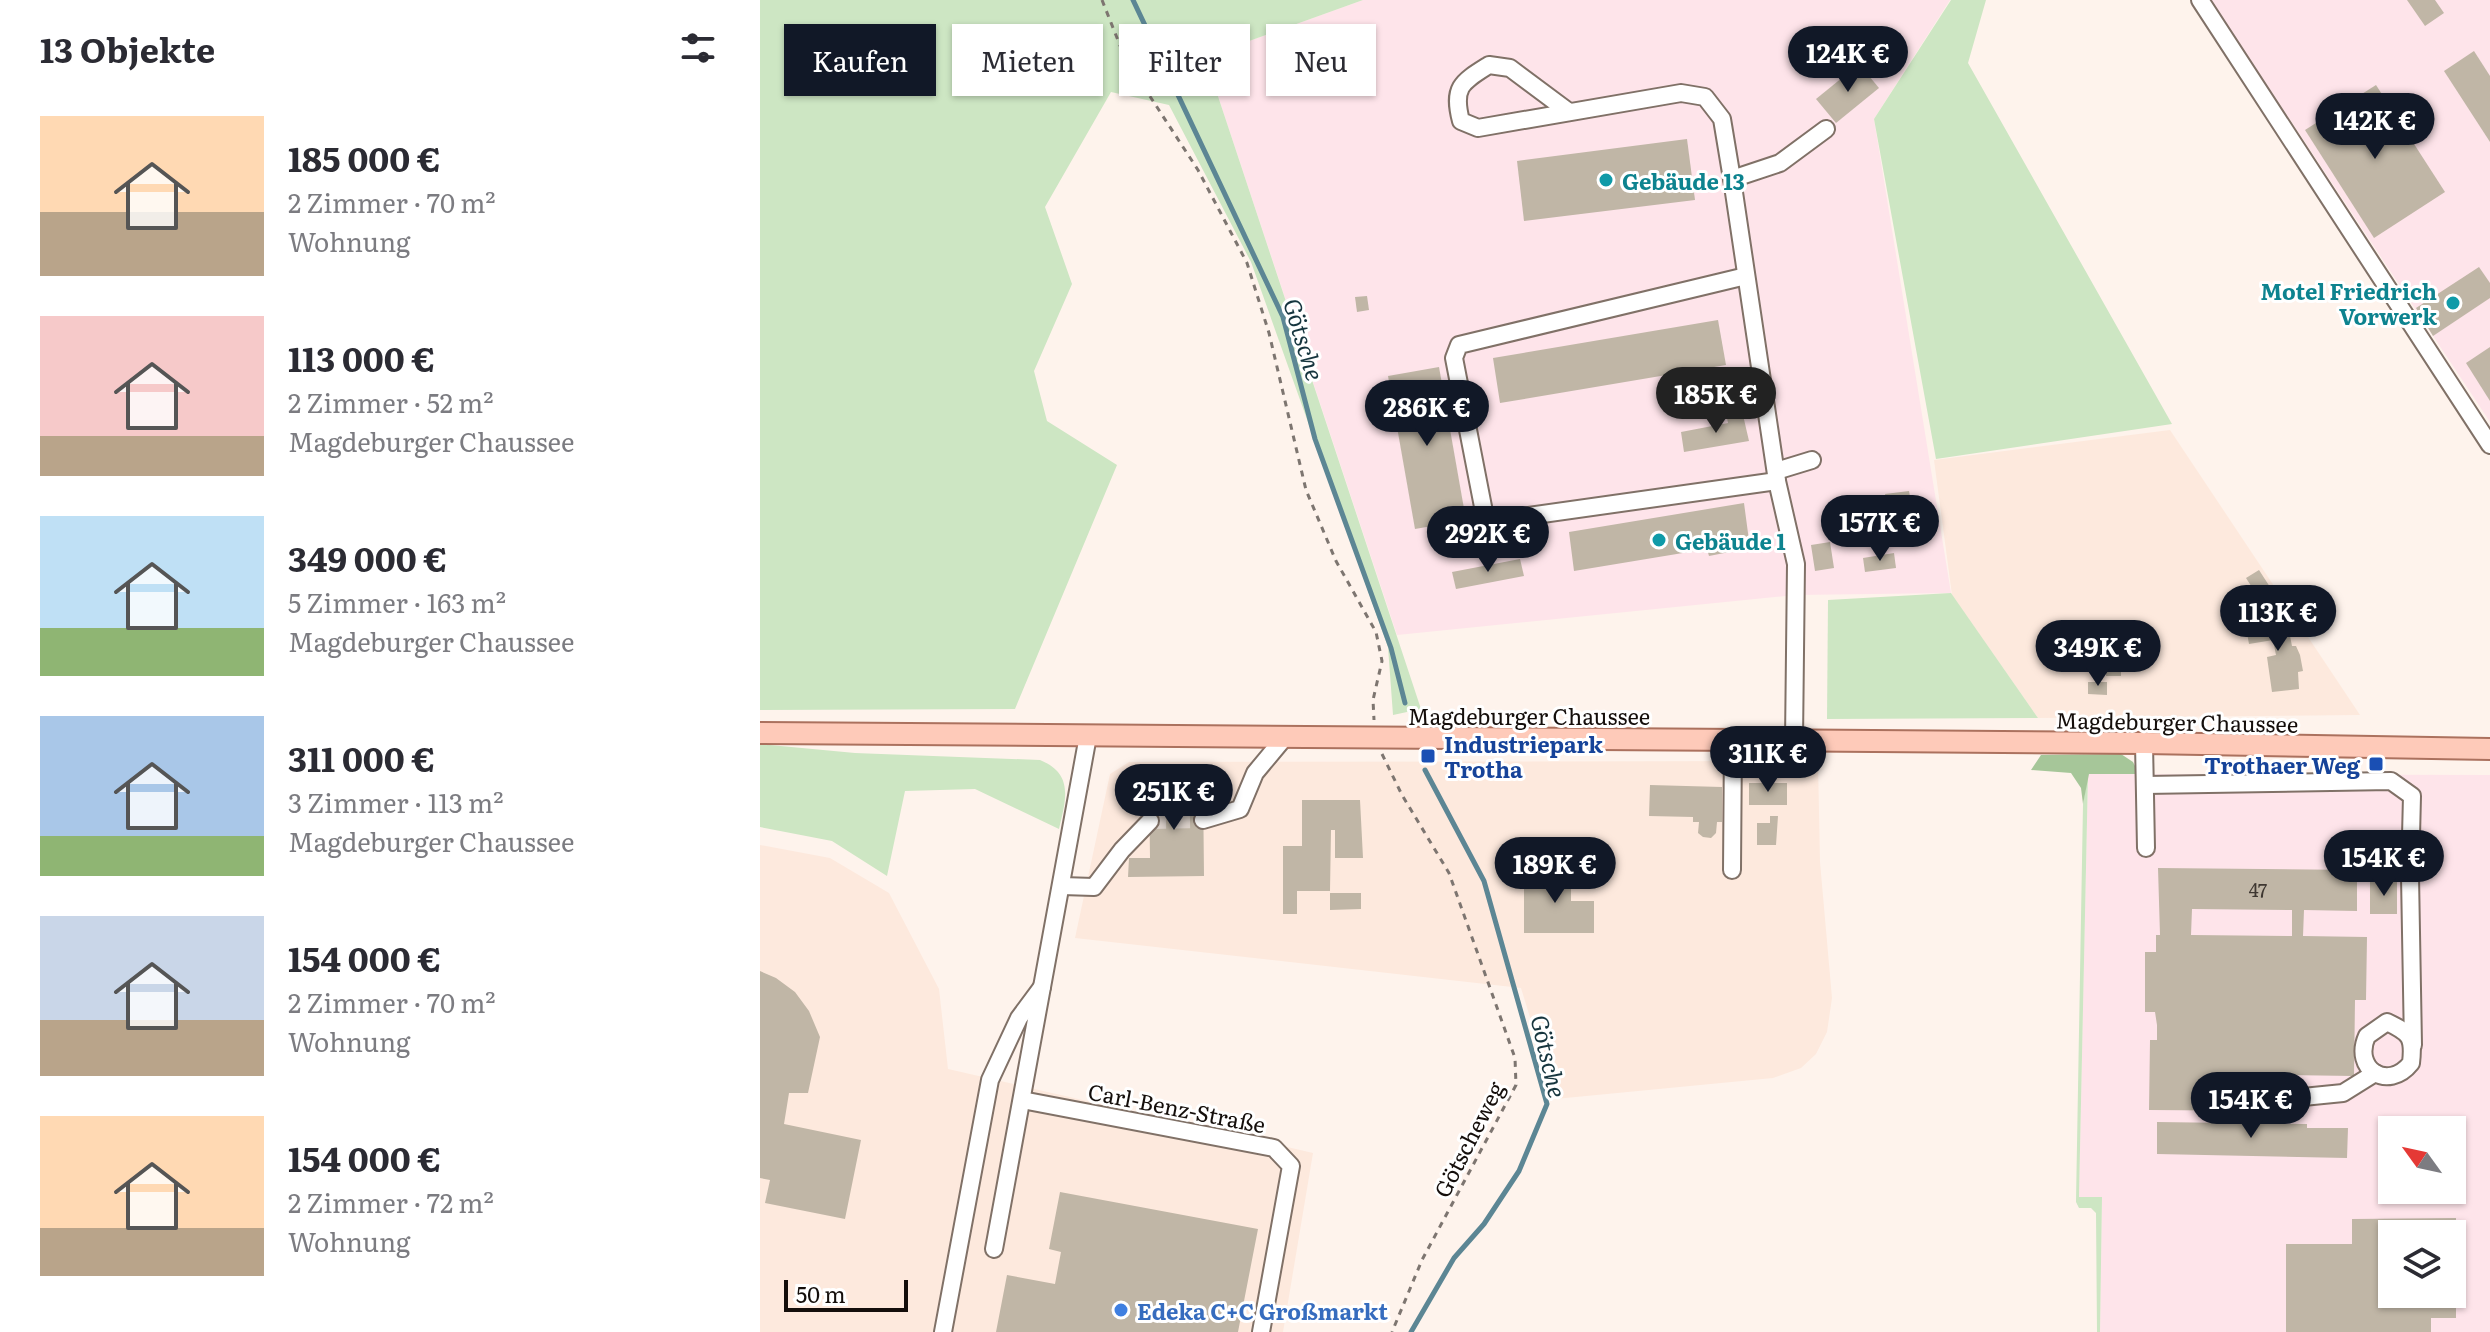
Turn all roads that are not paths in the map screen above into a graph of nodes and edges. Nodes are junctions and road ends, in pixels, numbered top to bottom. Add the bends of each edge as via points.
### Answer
1 (2200, 0) edge
2 (1569, 112) junction
3 (1826, 129) dead end
4 (1732, 179) junction
5 (1746, 276) junction
6 (2490, 445) edge
7 (1812, 460) dead end
8 (1776, 476) junction
9 (760, 733) edge
10 (1088, 736) junction
11 (1285, 737) junction
12 (1733, 740) junction
13 (1794, 740) junction
14 (2144, 743) junction
15 (2490, 749) edge
16 (2145, 785) junction
17 (1203, 820) tunnel mouth
18 (1150, 821) tunnel mouth
19 (2146, 848) dead end
20 (1732, 870) dead end
21 (1062, 886) junction
22 (1045, 982) junction
23 (2413, 1045) junction
24 (2375, 1073) junction
25 (2303, 1097) dead end
26 (1022, 1100) junction
27 (994, 1249) dead end
28 (943, 1332) edge
29 (1261, 1332) edge

1 - 6 street
2 - 2 street via 1478,128 1461,121 1456,102 1462,82 1489,65 1510,68
2 - 4 street via 1681,93 1705,97 1722,119
3 - 4 street via 1780,163
4 - 5 street
5 - 8 street
5 - 8 street via 1459,345 1454,358 1486,522
7 - 8 street
8 - 13 street via 1796,564
9 - 10 main road, Magdeburger Chaussee
10 - 11 main road, Magdeburger Chaussee
10 - 21 street
11 - 12 main road, Magdeburger Chaussee via 1374,730
11 - 17 street via 1255,773 1240,809
12 - 13 main road, Magdeburger Chaussee
12 - 20 street
13 - 14 main road, Magdeburger Chaussee
14 - 15 main road, Magdeburger Chaussee
14 - 16 street
16 - 19 street
16 - 23 street via 2391,781 2412,796
18 - 21 street via 1094,887
21 - 22 street
22 - 26 street
22 - 28 street via 1019,1018 990,1080
23 - 24 street via 2406,1070 2391,1076
23 - 24 street via 2406,1031 2387,1022 2373,1030 2362,1053
24 - 25 street via 2343,1093
26 - 27 street
26 - 29 street, Carl-Benz-Straße via 1274,1148 1291,1166

